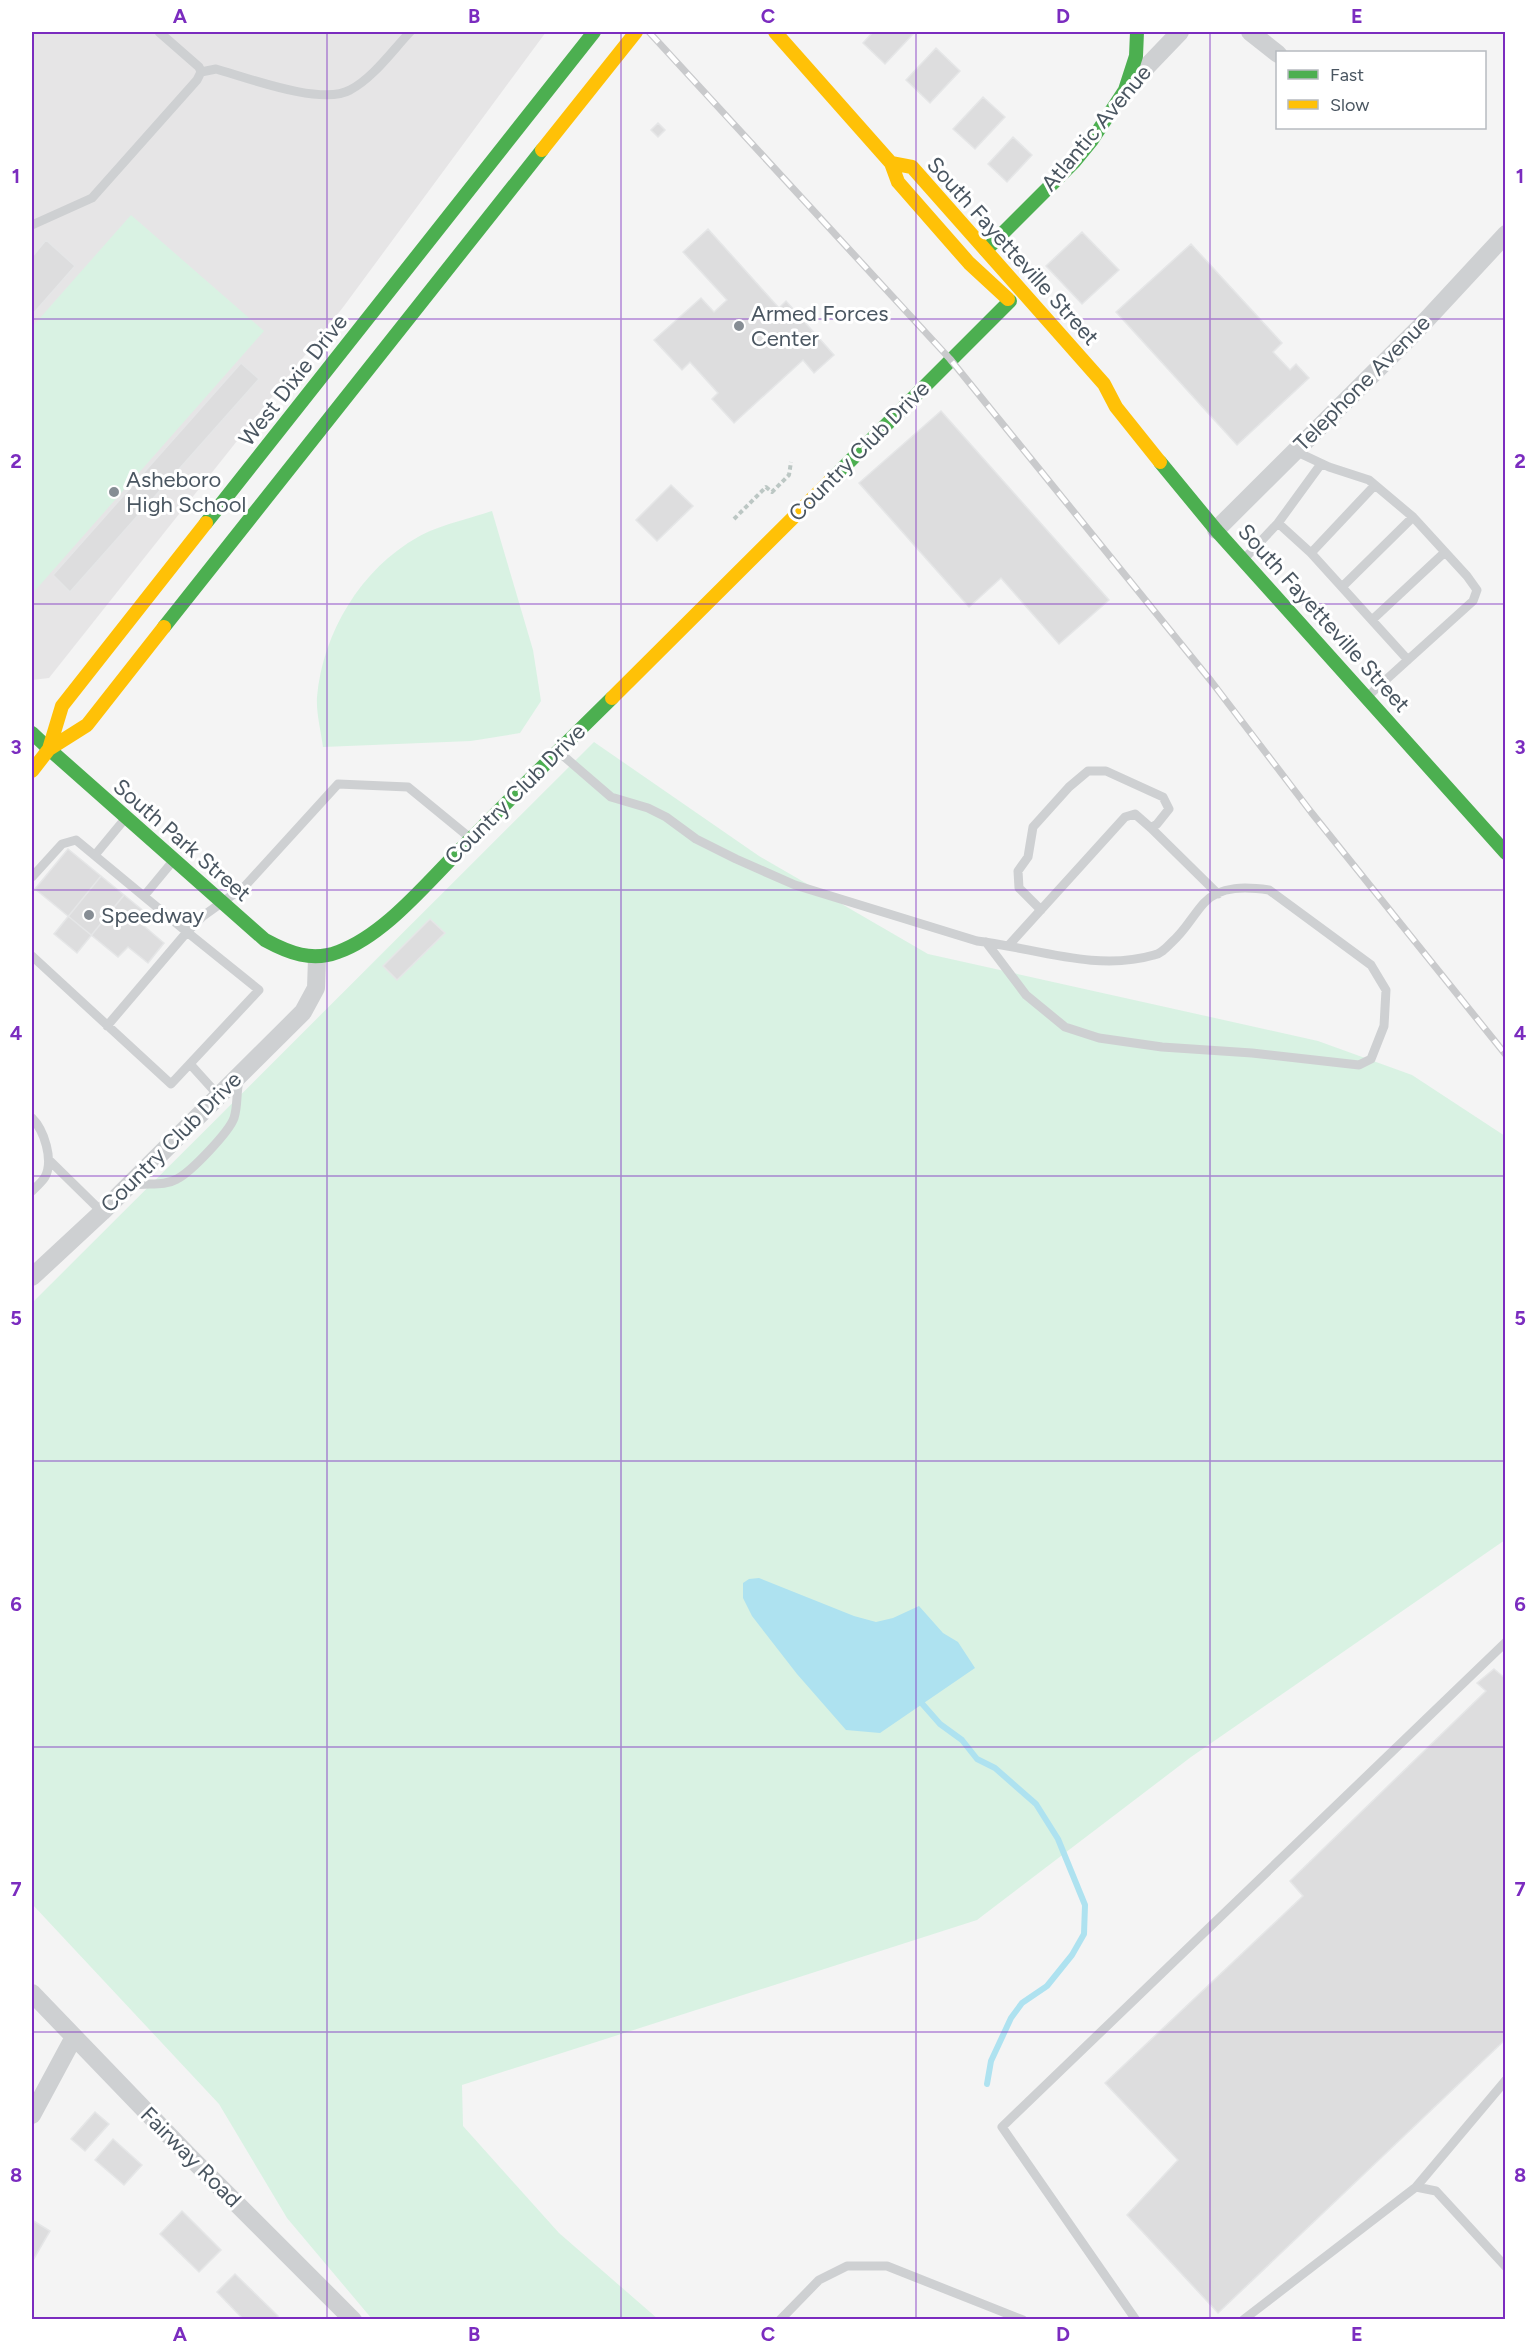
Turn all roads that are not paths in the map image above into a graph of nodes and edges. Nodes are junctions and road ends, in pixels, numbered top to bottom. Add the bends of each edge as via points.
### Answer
1 (159, 32) edge
2 (410, 32) edge
3 (594, 32) edge
4 (636, 32) edge
5 (775, 32) edge
6 (1137, 32) edge
7 (1180, 32) edge
8 (1250, 32) edge
9 (1276, 52) edge
10 (201, 72) junction
11 (1125, 90) junction
12 (891, 163) junction
13 (32, 225) edge
14 (1504, 239) edge
15 (986, 250) junction
16 (1013, 306) joint
17 (1099, 400) dead end
18 (1116, 406) junction
19 (1295, 451) junction
20 (1321, 464) junction
21 (1375, 485) junction
22 (1413, 517) junction
23 (1278, 523) junction
24 (1216, 530) junction
25 (1445, 552) junction
26 (1311, 553) junction
27 (1244, 560) junction
28 (1342, 587) junction
29 (1372, 620) junction
30 (1408, 660) junction
31 (1366, 698) junction
32 (32, 733) edge
33 (49, 749) junction
34 (558, 751) junction
35 (32, 771) edge
36 (126, 818) junction
37 (1151, 828) junction
38 (471, 838) junction
39 (1506, 853) edge
40 (95, 855) junction
41 (174, 859) junction
42 (32, 876) edge
43 (1218, 894) junction
44 (144, 896) junction
45 (222, 902) junction
46 (1041, 910) junction
47 (187, 932) junction
48 (986, 942) junction
49 (1009, 945) junction
50 (32, 956) edge
51 (317, 958) junction
52 (107, 1026) junction
53 (190, 1064) junction
54 (242, 1072) junction
55 (218, 1095) junction
56 (32, 1118) edge
57 (49, 1160) junction
58 (126, 1187) junction
59 (32, 1191) edge
60 (102, 1212) junction
61 (32, 1277) edge
62 (1506, 1642) edge
63 (32, 1993) edge
64 (74, 2037) junction
65 (1506, 2080) edge
66 (32, 2115) edge
67 (1416, 2187) junction
68 (1506, 2267) edge
69 (353, 2319) edge
70 (780, 2319) edge
71 (1023, 2319) edge
72 (1136, 2319) edge
73 (1243, 2319) edge

1 - 10 lane
2 - 10 lane via 358,86 339,95 315,95 216,69
3 - 33 main road, West Dixie Drive via 62,706
4 - 33 main road, West Dixie Drive via 87,725
5 - 12 main road, South Fayetteville Street
6 - 11 main road via 1136,56
7 - 11 street, Atlantic Avenue
8 - 9 street
10 - 13 lane via 92,198
11 - 15 main road, Atlantic Avenue via 1074,162
12 - 15 main road, South Fayetteville Street via 912,167
12 - 16 main road, South Fayetteville Street via 898,182 969,263
14 - 19 street, Telephone Avenue
15 - 18 main road, South Fayetteville Street via 1104,384
16 - 34 main road, Country Club Drive
17 - 18 main road
18 - 24 main road, South Fayetteville Street
19 - 20 lane
19 - 24 street, Telephone Avenue
20 - 21 lane
20 - 23 lane
21 - 22 lane
21 - 26 lane
22 - 25 lane
22 - 28 lane
23 - 26 lane
23 - 27 lane
24 - 27 main road, South Fayetteville Street
25 - 29 lane
25 - 30 lane via 1477,590 1473,601
26 - 28 lane
27 - 31 main road, South Fayetteville Street
28 - 29 lane
29 - 30 lane
30 - 31 lane
31 - 39 main road, South Fayetteville Street
32 - 33 main road, South Park Street
33 - 35 main road, West Dixie Drive
33 - 36 main road, South Park Street
34 - 38 main road, Country Club Drive
34 - 48 lane via 611,797 648,808 736,859 795,885
36 - 40 lane
36 - 41 main road, South Park Street
37 - 43 lane
37 - 46 lane via 1135,814 1125,817
37 - 46 lane via 1169,809 1163,797 1106,771 1088,771 1033,827 1028,857 1017,871 1018,888
38 - 45 lane via 408,787 338,784 245,886
38 - 51 main road, Country Club Drive via 402,908 361,942 340,953
40 - 42 lane via 76,840 67,841
40 - 44 lane
41 - 44 lane
41 - 45 main road, South Park Street
43 - 48 lane via 1251,887 1269,890 1371,965 1386,990 1384,1026 1371,1059 1359,1065 1099,1038 1065,1027 1049,1016 1026,995
43 - 49 lane via 1206,901 1179,937 1157,955 1126,961 1075,959
44 - 47 lane
45 - 47 lane
45 - 51 main road, South Park Street via 278,949 293,956
46 - 49 lane
47 - 52 lane
47 - 53 lane via 259,990
48 - 49 lane
50 - 52 lane
51 - 54 street, Country Club Drive via 316,988 303,1012
52 - 53 lane via 171,1084
53 - 55 lane
54 - 55 street, Country Club Drive
54 - 58 lane via 233,1121 189,1170 170,1182
55 - 58 street, Country Club Drive
56 - 57 lane
57 - 59 lane via 45,1176
57 - 60 lane
58 - 60 street, Country Club Drive
60 - 61 street, Country Club Drive
62 - 72 lane via 1002,2127
63 - 64 street, Fairway Road
64 - 66 street
64 - 69 street, Fairway Road
65 - 67 lane
67 - 68 lane via 1436,2191
67 - 73 lane
70 - 71 lane via 819,2280 847,2266 887,2266

